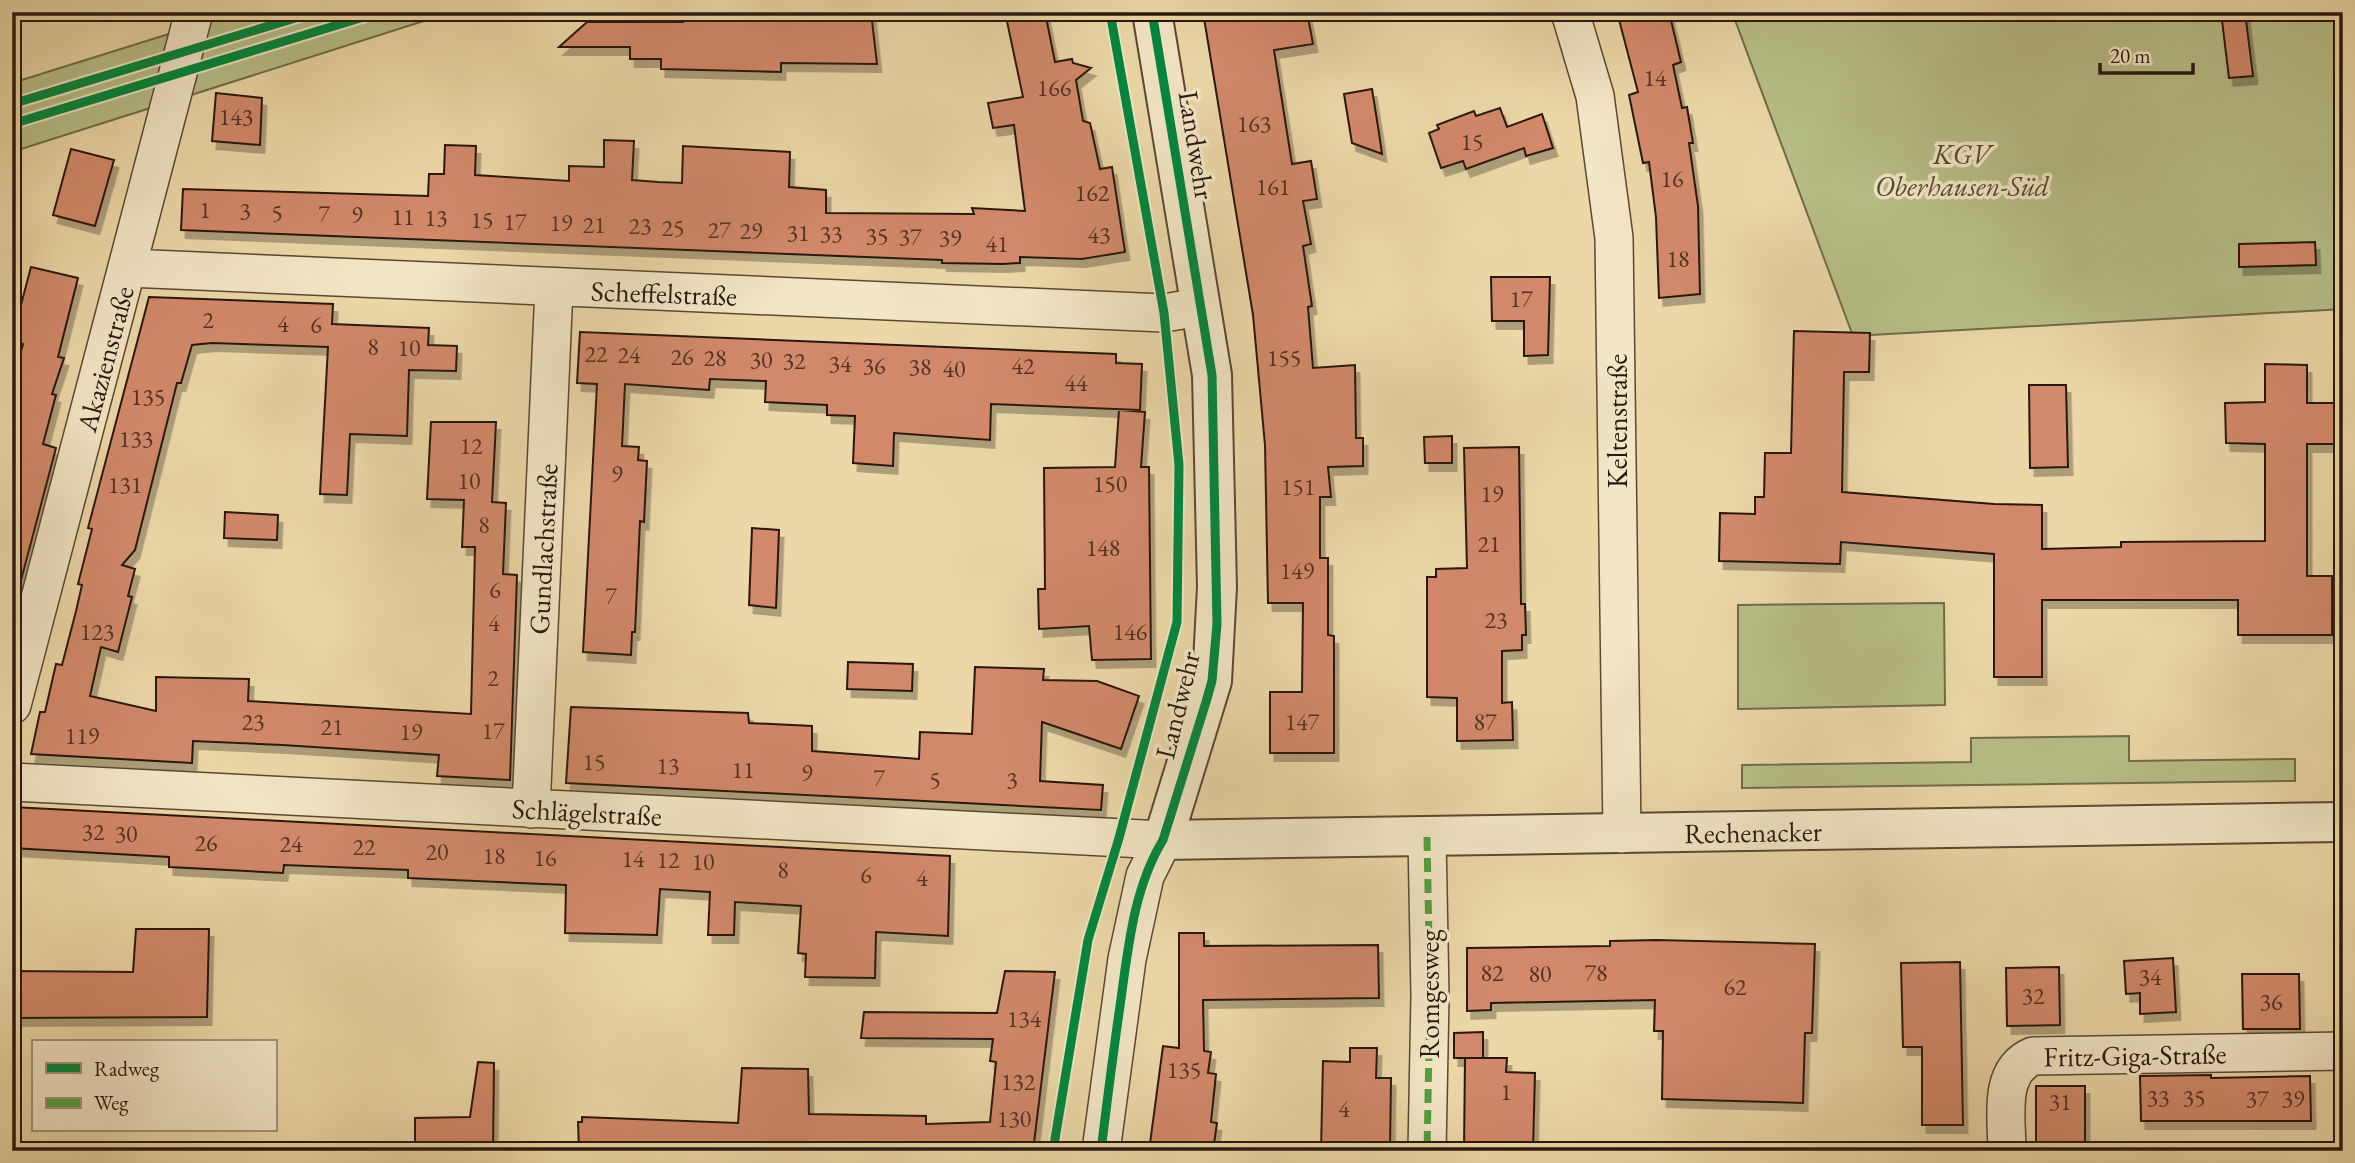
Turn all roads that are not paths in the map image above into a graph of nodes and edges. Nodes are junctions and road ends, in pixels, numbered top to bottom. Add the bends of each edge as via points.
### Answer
1 (194, 12) edge
2 (1152, 12) edge
3 (1570, 12) edge
4 (128, 268) junction
5 (554, 288) junction
6 (1200, 307) junction
7 (12, 705) edge
8 (12, 782) edge
9 (531, 809) junction
10 (2343, 822) edge
11 (1622, 834) junction
12 (1427, 837) junction
13 (1163, 839) junction
14 (2343, 1051) edge
15 (1101, 1151) edge
16 (1427, 1151) edge
17 (2007, 1151) edge

1 - 4 street, Akazienstraße
2 - 6 street, Landwehr
3 - 11 street, Keltenstraße via 1595,96 1614,238
4 - 5 street, Scheffelstraße
4 - 7 street, Akazienstraße
5 - 6 street, Scheffelstraße via 1164,313
5 - 9 street, Gundlachstraße
6 - 13 street, Landwehr via 1214,409 1215,654 1206,702
8 - 9 street, Schlägelstraße
9 - 13 street, Schlägelstraße
10 - 11 street, Rechenacker
11 - 12 street, Rechenacker
12 - 13 street, Rechenacker
12 - 16 street, Romgesweg
13 - 15 street, Landwehr via 1145,876 1129,946
14 - 17 street, Fritz-Giga-Straße via 2033,1056 2014,1069 2009,1080

